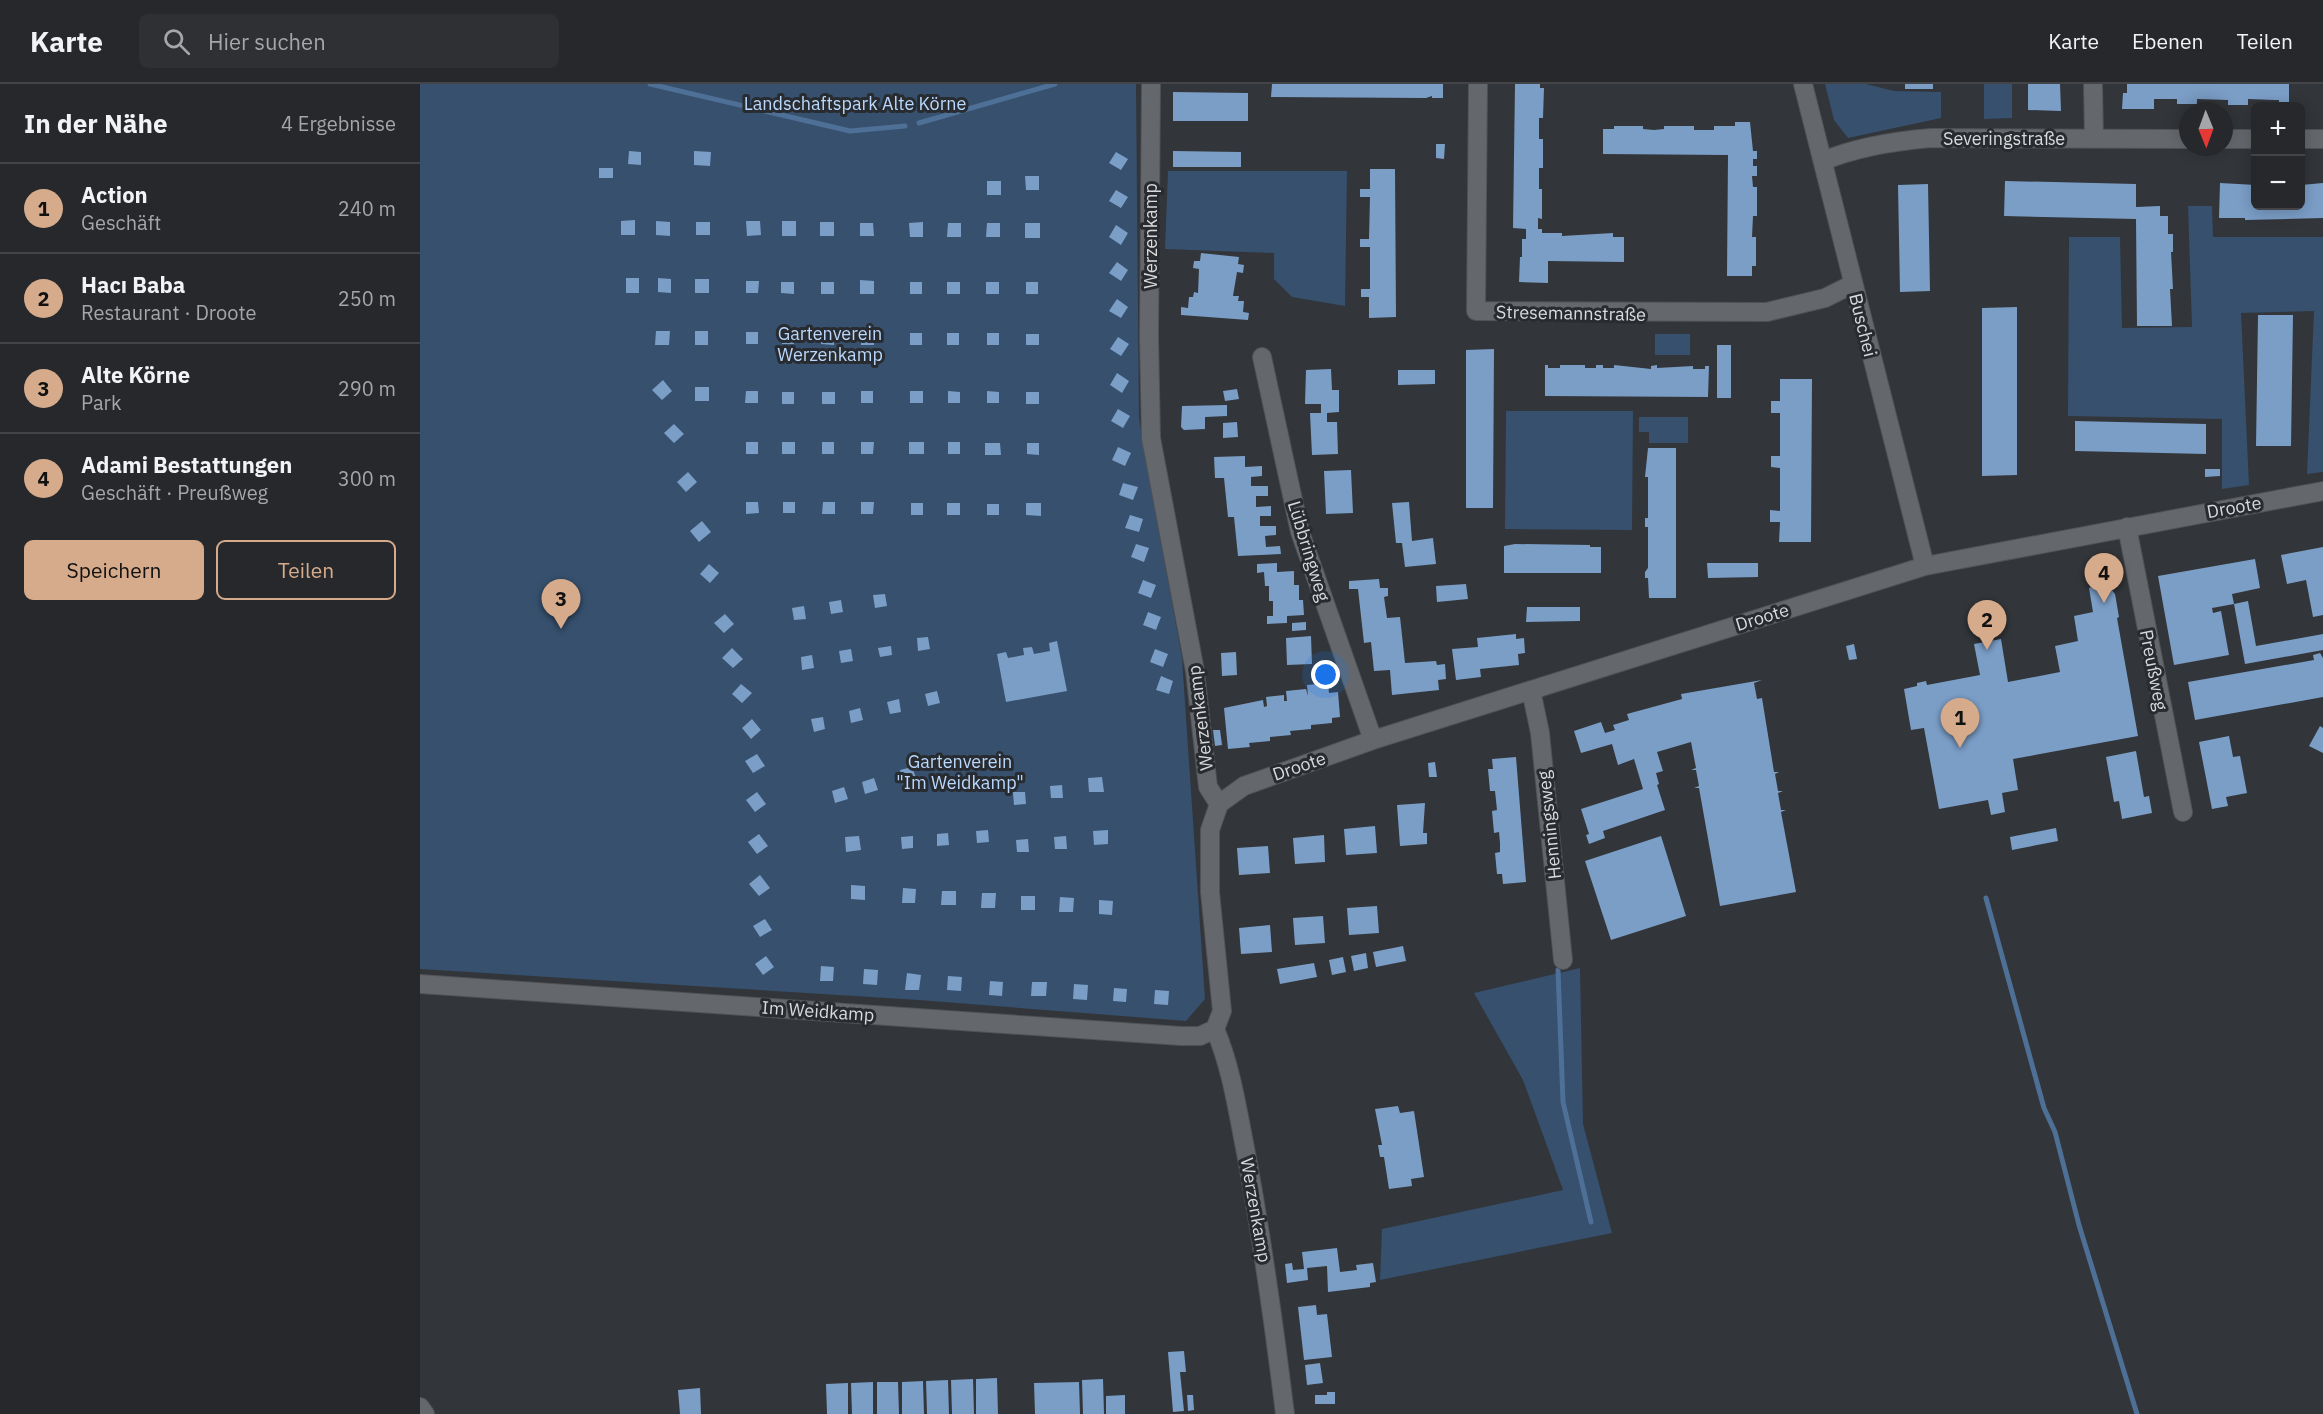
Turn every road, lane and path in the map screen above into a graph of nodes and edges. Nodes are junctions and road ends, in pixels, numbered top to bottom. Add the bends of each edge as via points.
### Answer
1 (1151, 84) edge
2 (1478, 84) edge
3 (1803, 84) edge
4 (2094, 84) edge
5 (2094, 138) junction
6 (2179, 139) edge
7 (2233, 139) edge
8 (2251, 139) edge
9 (2305, 139) edge
10 (2323, 139) edge
11 (1823, 161) junction
12 (1853, 284) junction
13 (1262, 357) dead end
14 (2323, 491) edge
15 (2127, 527) junction
16 (1925, 566) junction
17 (1532, 690) junction
18 (1373, 740) junction
19 (1218, 804) junction
20 (2182, 812) dead end
21 (1563, 960) dead end
22 (420, 984) edge
23 (1215, 1029) junction
24 (420, 1407) edge
25 (425, 1414) edge
26 (1285, 1414) edge

1 - 19 street, Werzenkamp via 1151,438 1195,670 1208,787
2 - 12 street, Stresemannstraße via 1476,311 1767,312 1825,298
3 - 11 street, Buschei
4 - 5 street
5 - 6 street, Severingstraße
5 - 11 street, Severingstraße via 1901,140
7 - 8 street
9 - 10 street
11 - 12 street, Buschei
12 - 16 street, Buschei
13 - 18 street, Lübbringweg via 1300,532
14 - 15 street, Droote
15 - 16 street, Droote
15 - 20 street, Preußweg
16 - 17 street, Droote
17 - 18 street, Droote
17 - 21 street, Henningsweg via 1540,733
18 - 19 street, Droote via 1244,786
19 - 23 street via 1210,830 1208,861 1222,1011
22 - 23 street, Im Weidkamp via 1181,1036 1200,1036
23 - 26 street, Werzenkamp via 1227,1056 1252,1184
24 - 25 street

